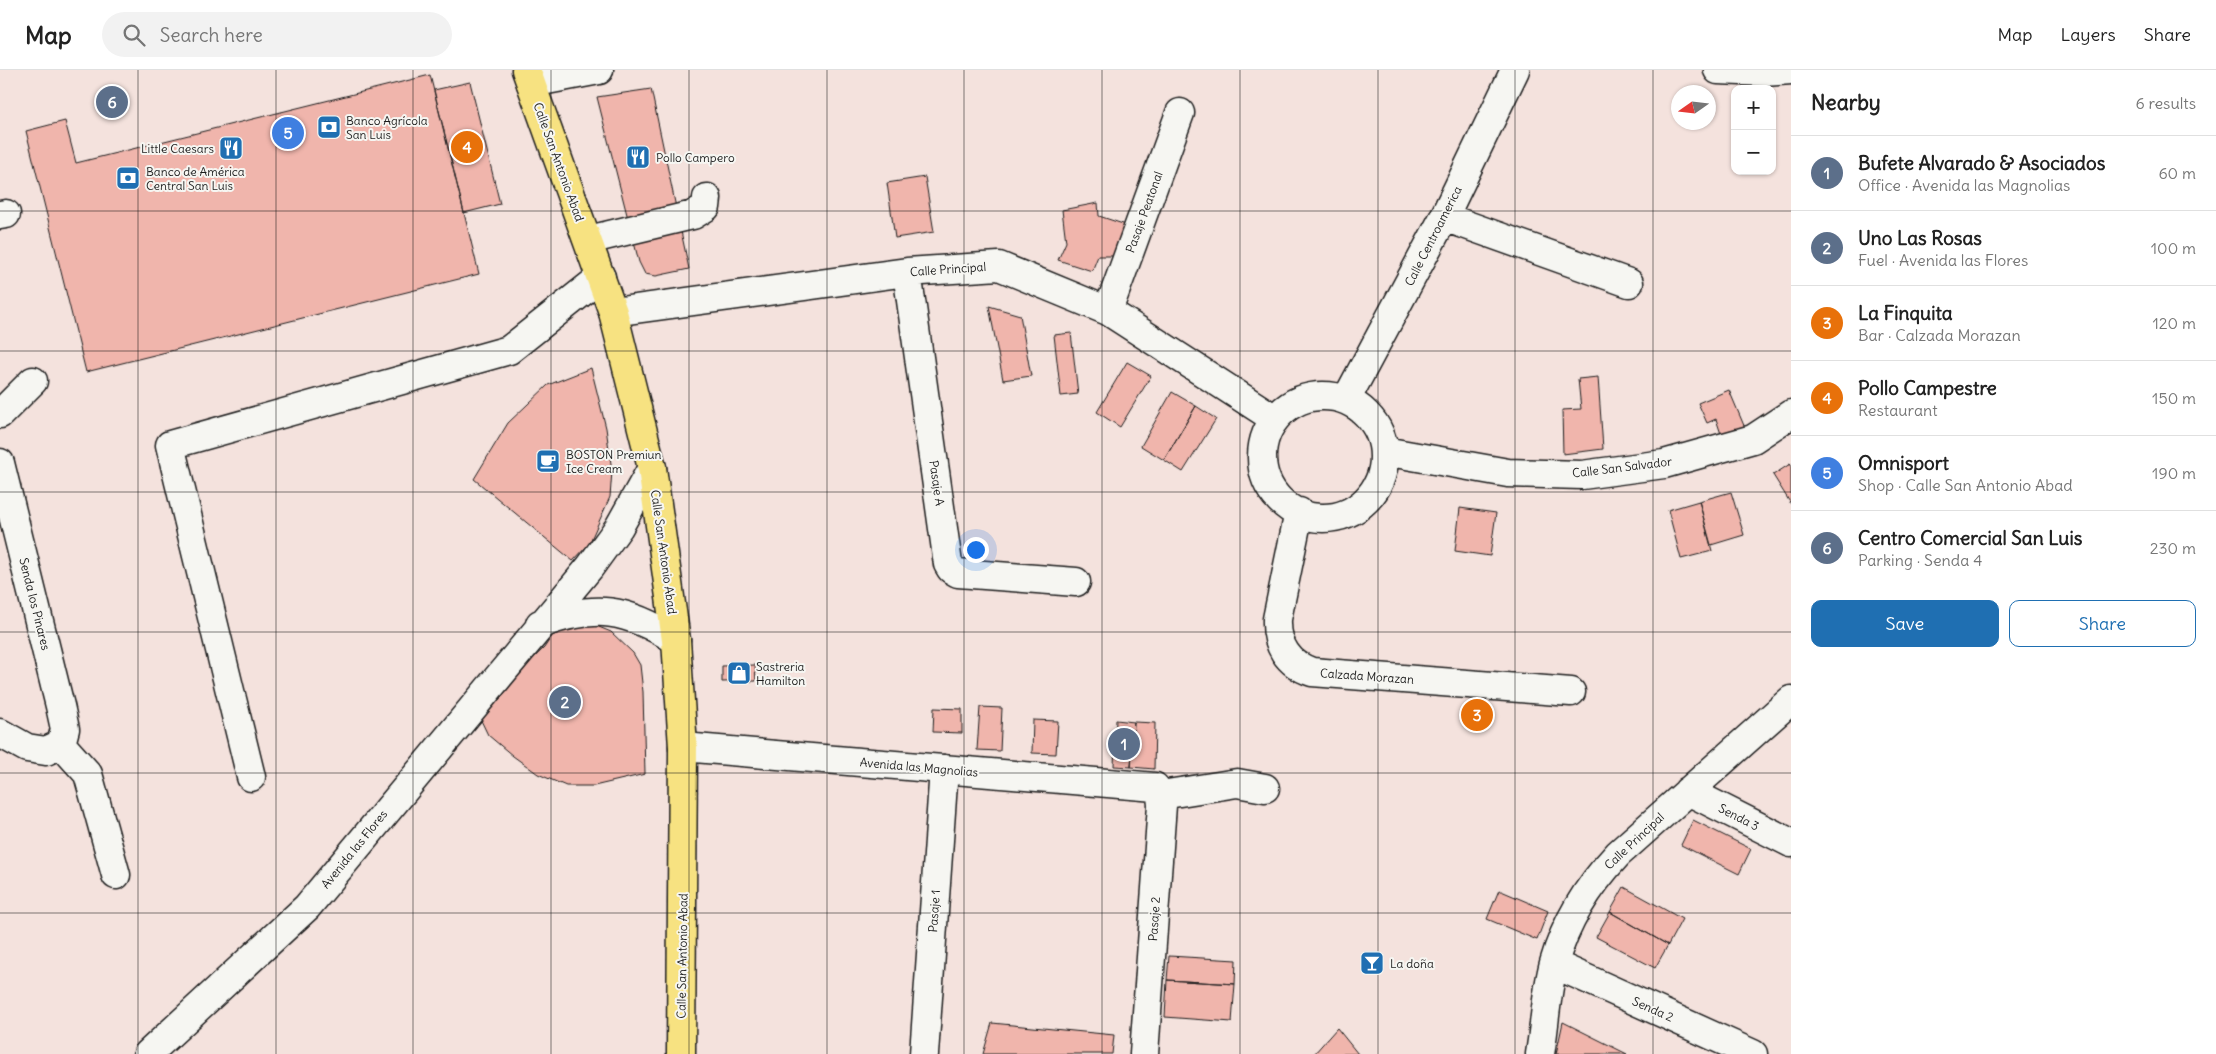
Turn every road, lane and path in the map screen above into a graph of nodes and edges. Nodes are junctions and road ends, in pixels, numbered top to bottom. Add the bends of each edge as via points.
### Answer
1 (599, 70) edge
2 (1515, 70) edge
3 (1718, 70) edge
4 (1791, 70) edge
5 (528, 76) edge
6 (1180, 113) dead end
7 (707, 198) dead end
8 (1444, 217) junction
9 (666, 237) dead end
10 (595, 258) junction
11 (907, 272) junction
12 (1629, 283) dead end
13 (1108, 311) junction
14 (614, 312) junction
15 (33, 381) dead end
16 (1346, 400) junction
17 (0, 414) edge
18 (1791, 414) edge
19 (1275, 419) junction
20 (1384, 452) junction
21 (0, 463) edge
22 (652, 468) junction
23 (1299, 512) junction
24 (1076, 582) dead end
25 (540, 624) junction
26 (676, 640) junction
27 (1571, 692) dead end
28 (1791, 700) edge
29 (0, 733) edge
30 (61, 744) junction
31 (683, 747) junction
32 (944, 769) junction
33 (251, 777) dead end
34 (1265, 788) dead end
35 (1158, 791) junction
36 (1688, 791) junction
37 (1791, 843) edge
38 (116, 875) dead end
39 (1554, 964) junction
40 (152, 1053) edge
41 (682, 1054) edge
42 (924, 1054) edge
43 (1144, 1054) edge
44 (1540, 1054) edge
45 (1752, 1054) edge

1 - 5 street
2 - 8 street, Calle Centroamerica
3 - 4 street
5 - 10 main road, Calle San Antonio Abad
6 - 13 street, Pasaje Peatonal
7 - 10 street via 706,207 693,215
8 - 12 street
8 - 16 street, Calle Centroamerica
9 - 10 street
10 - 14 main road, Calle San Antonio Abad
10 - 33 street via 509,350 170,445
11 - 13 street, Calle Principal via 999,266
11 - 14 street, Calle Principal via 732,283
11 - 24 street, Pasaje A via 948,564 958,573
13 - 19 street, Calle Principal
14 - 22 main road, Calle San Antonio Abad
15 - 17 street
16 - 19 street via 1327,396 1308,398 1295,402
16 - 20 street via 1363,411 1376,426
18 - 20 street, Calle San Salvador via 1753,439 1664,464 1582,475 1508,473
19 - 23 street via 1263,447 1266,478 1283,503
20 - 23 street via 1380,480 1363,503 1338,516 1323,518
21 - 30 street, Senda los Pinares via 60,706 64,729
22 - 25 street, Avenida las Flores via 619,526 590,567
22 - 26 main road, Calle San Antonio Abad
23 - 27 street, Calzada Morazan via 1276,619 1280,645 1293,663 1312,672
25 - 26 street via 567,614 596,611 624,614 652,624
25 - 40 street, Avenida las Flores via 307,906
26 - 31 main road, Calle San Antonio Abad
28 - 36 street, Calle Principal
29 - 30 street via 27,748 46,751
30 - 38 street via 88,774
31 - 32 street, Avenida las Magnolias
31 - 41 main road, Calle San Antonio Abad
32 - 35 street, Avenida las Magnolias
32 - 42 street, Pasaje 1
34 - 35 street, Avenida las Magnolias via 1237,782
35 - 43 street, Pasaje 2 via 1162,805
36 - 37 street, Senda 3
36 - 39 street, Calle Principal via 1598,875 1572,916
39 - 44 street, Calle Principal
39 - 45 street, Senda 2

